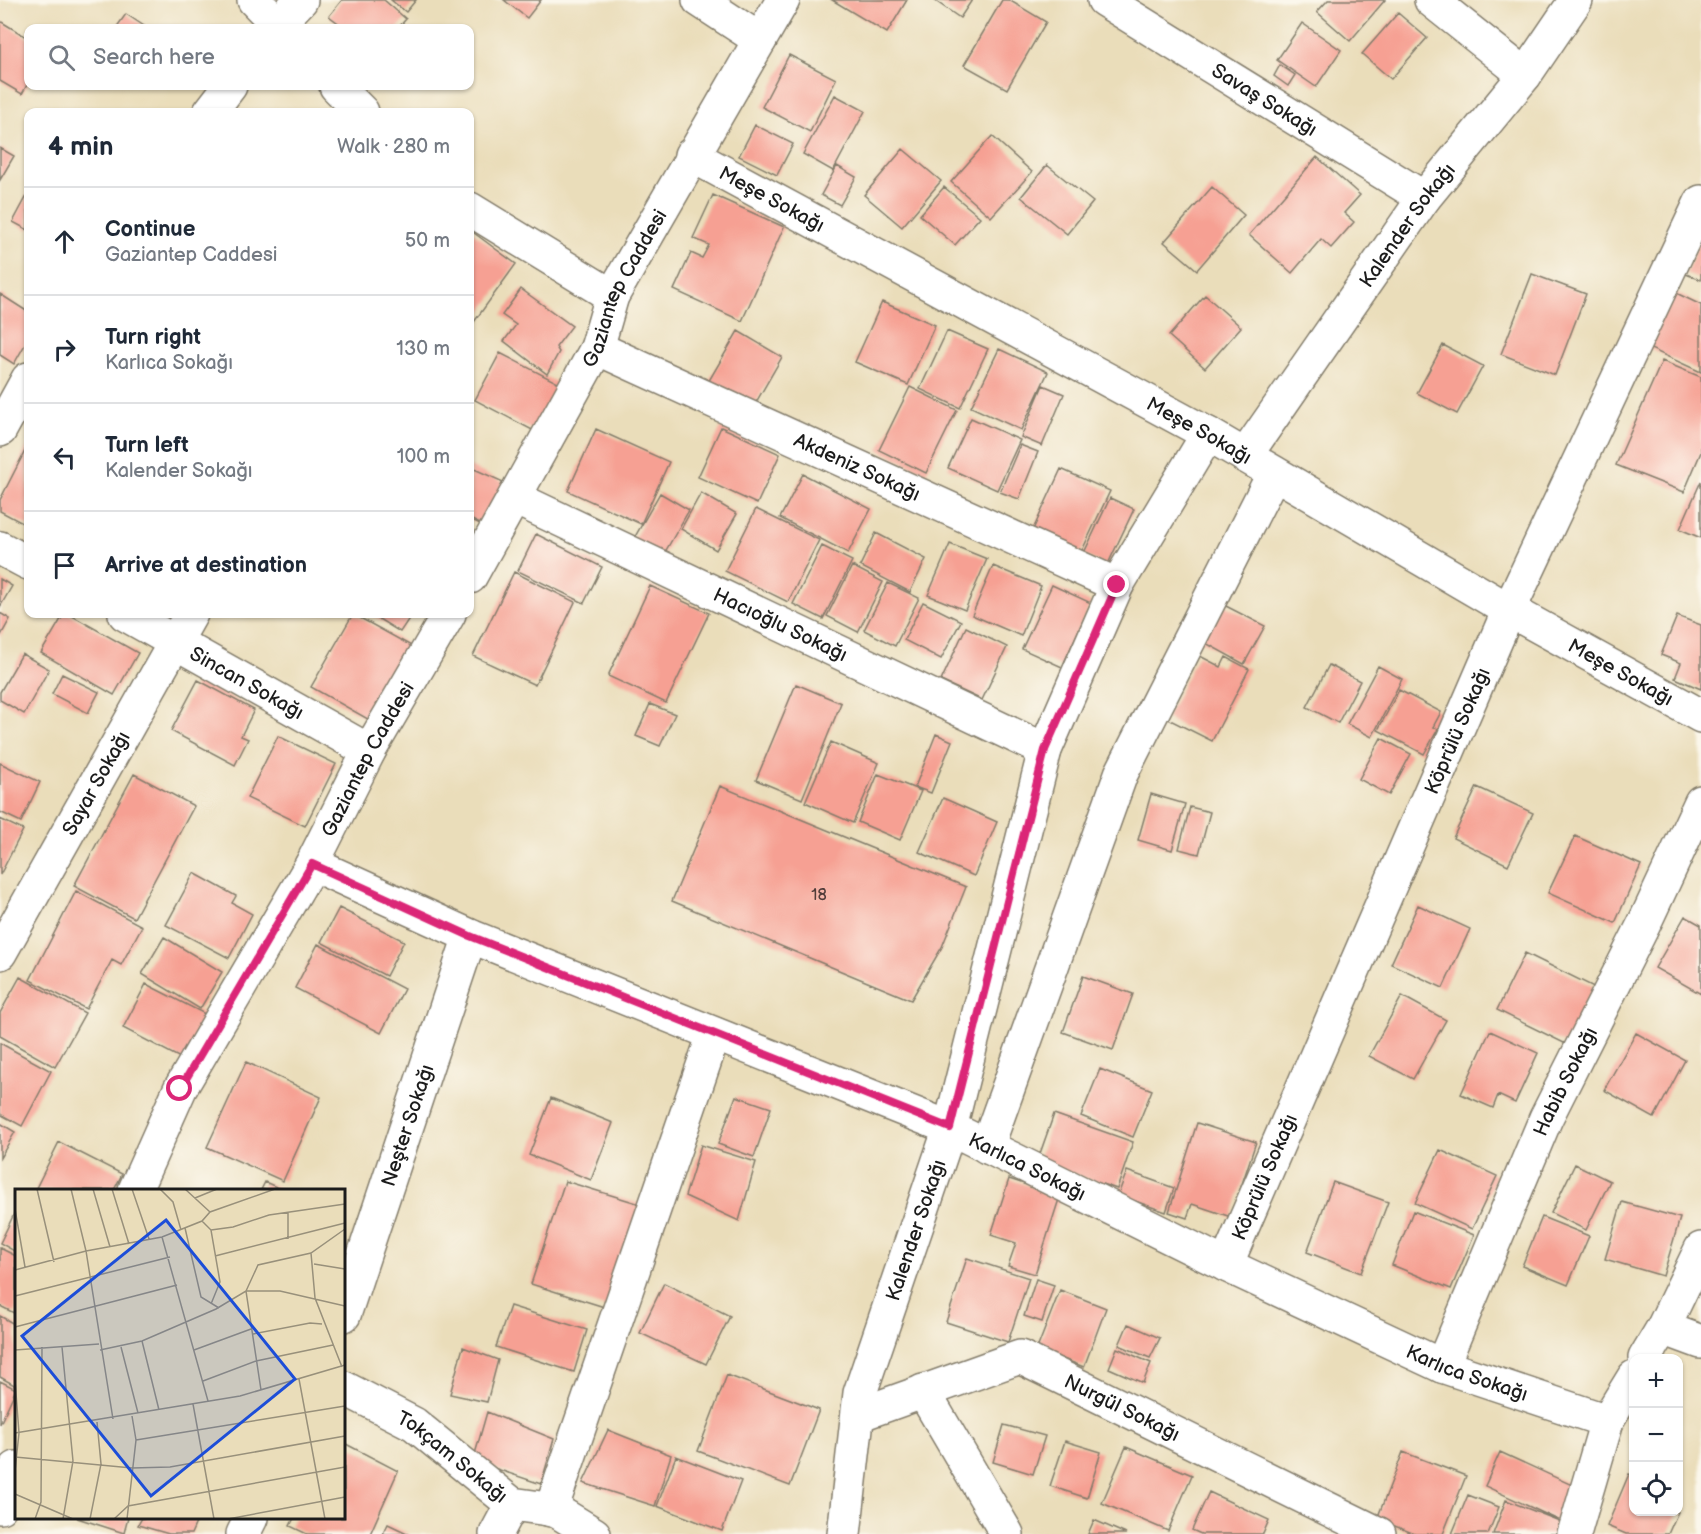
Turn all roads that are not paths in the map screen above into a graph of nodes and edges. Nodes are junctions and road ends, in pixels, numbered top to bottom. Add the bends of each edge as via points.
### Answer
1 (254, 0) edge
2 (302, 0) edge
3 (699, 0) edge
4 (783, 0) edge
5 (1104, 0) edge
6 (1431, 0) edge
7 (1576, 0) edge
8 (274, 24) edge
9 (280, 24) edge
10 (760, 40) junction
11 (1525, 75) junction
12 (227, 90) edge
13 (340, 90) edge
14 (213, 108) edge
15 (359, 108) edge
16 (691, 155) junction
17 (1424, 198) junction
18 (1701, 202) edge
19 (474, 211) edge
20 (612, 296) junction
21 (597, 348) junction
22 (24, 386) edge
23 (0, 430) edge
24 (1208, 434) junction
25 (1245, 456) junction
26 (1274, 473) junction
27 (515, 498) junction
28 (0, 548) edge
29 (24, 561) edge
30 (474, 570) edge
31 (1117, 585) junction
32 (1509, 610) junction
33 (143, 618) edge
34 (446, 618) edge
35 (183, 627) edge
36 (1701, 716) edge
37 (1045, 750) junction
38 (369, 751) junction
39 (1701, 802) edge
40 (312, 864) junction
41 (470, 936) junction
42 (0, 953) edge
43 (714, 1034) junction
44 (950, 1128) junction
45 (987, 1147) junction
46 (136, 1189) edge
47 (1701, 1249) edge
48 (1226, 1265) junction
49 (345, 1312) edge
50 (1663, 1328) junction
51 (1701, 1342) edge
52 (1648, 1354) edge
53 (1442, 1366) junction
54 (1629, 1385) edge
55 (345, 1389) edge
56 (923, 1392) junction
57 (858, 1415) junction
58 (1607, 1421) junction
59 (15, 1470) edge
60 (512, 1504) junction
61 (0, 1507) edge
62 (552, 1510) junction
63 (250, 1519) edge
64 (243, 1534) edge
65 (496, 1534) edge
66 (594, 1534) edge
67 (844, 1534) edge
68 (1007, 1534) edge
69 (1379, 1534) edge
70 (1574, 1534) edge

1 - 8 street
2 - 9 street
3 - 10 street
4 - 10 street, Gaziantep Caddesi
5 - 17 street, Savaş Sokağı
6 - 11 street
7 - 11 street, Kalender Sokağı
10 - 16 street, Gaziantep Caddesi
11 - 17 street, Kalender Sokağı
12 - 14 street
13 - 15 street
16 - 20 street, Gaziantep Caddesi
16 - 24 street, Meşe Sokağı
17 - 25 street, Kalender Sokağı
18 - 32 street, Köprülü Sokağı
19 - 20 street
20 - 21 street, Gaziantep Caddesi
21 - 27 street, Gaziantep Caddesi
21 - 31 street, Akdeniz Sokağı
22 - 23 street
24 - 25 street, Meşe Sokağı
24 - 31 street, Kalender Sokağı
25 - 26 street, Meşe Sokağı
26 - 32 street, Meşe Sokağı
26 - 45 street via 1121,774
27 - 30 street, Gaziantep Caddesi
27 - 37 street, Hacıoğlu Sokağı
28 - 29 street
31 - 37 street, Kalender Sokağı
32 - 36 street, Meşe Sokağı
32 - 48 street, Köprülü Sokağı
33 - 35 street, Sincan Sokağı
34 - 38 street, Gaziantep Caddesi
35 - 38 street, Sincan Sokağı
35 - 42 street, Sayar Sokağı
37 - 44 street, Kalender Sokağı
38 - 40 street, Gaziantep Caddesi
39 - 53 street, Habib Sokağı via 1546,1118
40 - 41 street, Karlıca Sokağı
40 - 46 street, Gaziantep Caddesi via 180,1089
41 - 43 street, Karlıca Sokağı
41 - 49 street, Neşter Sokağı
43 - 44 street, Karlıca Sokağı
43 - 62 street
44 - 45 street, Karlıca Sokağı
44 - 57 street, Kalender Sokağı via 860,1393
45 - 48 street, Karlıca Sokağı
47 - 50 street
48 - 53 street, Karlıca Sokağı
50 - 51 street
50 - 52 street
53 - 58 street, Karlıca Sokağı
54 - 58 street
55 - 60 street, Tokçam Sokağı via 414,1424
56 - 57 street, Nurgül Sokağı
56 - 68 street
56 - 69 street, Nurgül Sokağı via 1020,1357
57 - 67 street, Kalender Sokağı
58 - 70 street
59 - 61 street
60 - 62 street, Tokçam Sokağı
60 - 65 street
62 - 66 street, Tokçam Sokağı
63 - 64 street

